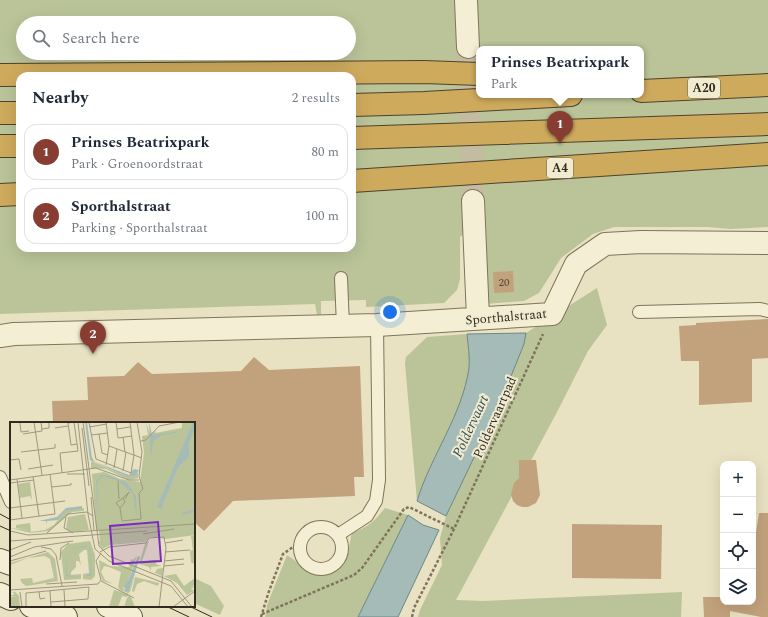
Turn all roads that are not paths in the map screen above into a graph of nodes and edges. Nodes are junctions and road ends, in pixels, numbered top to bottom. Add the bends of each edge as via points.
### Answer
1 (466, 0) edge
2 (468, 47) tunnel mouth
3 (356, 72) edge
4 (476, 74) edge
5 (0, 75) edge
6 (16, 75) edge
7 (644, 79) edge
8 (768, 84) edge
9 (644, 91) edge
10 (516, 98) edge
11 (356, 105) edge
12 (0, 113) edge
13 (16, 113) edge
14 (768, 124) edge
15 (356, 138) edge
16 (0, 146) edge
17 (16, 146) edge
18 (768, 154) edge
19 (356, 181) edge
20 (16, 194) edge
21 (0, 195) edge
22 (473, 201) tunnel mouth
23 (768, 243) edge
24 (342, 278) dead end
25 (768, 310) edge
26 (639, 312) dead end
27 (478, 318) junction
28 (377, 325) junction
29 (343, 326) junction
30 (0, 336) edge
31 (0, 477) edge
32 (10, 500) edge
33 (338, 535) junction
34 (0, 560) edge
35 (10, 564) edge
36 (0, 594) edge
37 (10, 599) edge
38 (0, 605) edge
39 (10, 606) edge
40 (34, 607) edge
41 (110, 607) edge
42 (66, 617) edge
43 (131, 617) edge

1 - 2 street
3 - 4 highway
5 - 6 highway
7 - 8 highway, A20
8 - 9 highway, A20
10 - 11 highway
12 - 13 highway
14 - 15 highway
16 - 17 highway
18 - 19 highway, A4
20 - 21 highway
22 - 27 street
23 - 27 street, Sporthalstraat via 605,244 576,264 552,314
24 - 29 lane
25 - 26 lane
27 - 28 street, Sporthalstraat
28 - 29 street, Sporthalstraat
28 - 33 lane via 379,480 376,501 367,516
29 - 30 street, Sporthalstraat
31 - 32 lane
33 - 33 lane via 342,548 338,560 327,568 320,569 303,561 299,548 303,536 314,528 327,528
34 - 35 street
36 - 37 street
38 - 39 lane
40 - 42 street
41 - 43 street

